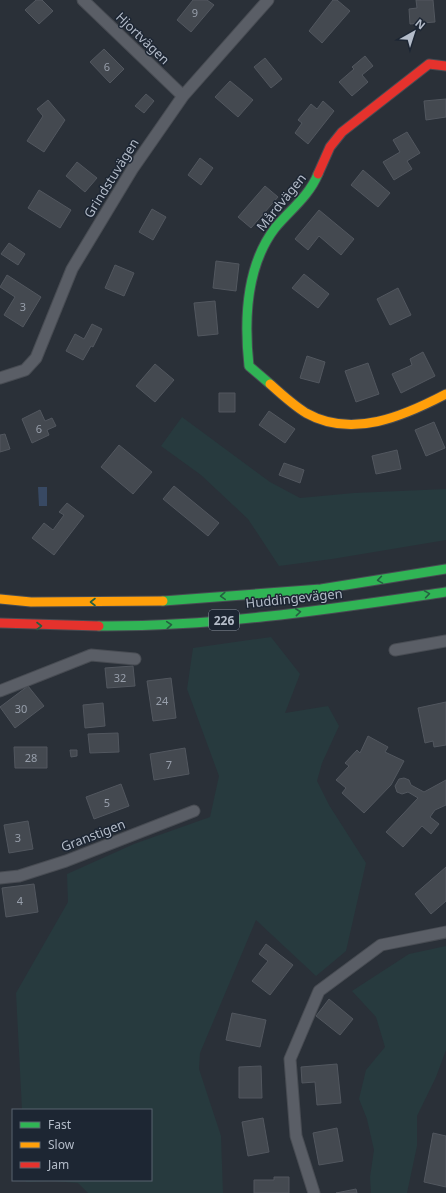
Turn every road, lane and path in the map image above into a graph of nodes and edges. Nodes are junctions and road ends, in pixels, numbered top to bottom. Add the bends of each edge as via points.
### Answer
1 (83, 0) edge
2 (268, 0) edge
3 (446, 66) edge
4 (183, 96) junction
5 (0, 378) edge
6 (446, 394) edge
7 (446, 570) edge
8 (446, 592) edge
9 (0, 599) edge
10 (0, 623) edge
11 (446, 642) edge
12 (395, 650) dead end
13 (135, 659) dead end
14 (0, 690) edge
15 (194, 812) dead end
16 (0, 878) edge
17 (446, 932) edge
18 (314, 1193) edge

1 - 4 street, Hjortvägen
2 - 4 street, Grindstuvägen
3 - 6 main road, Mårdvägen via 429,64 375,104 331,144 312,187 266,241 261,252 251,289 246,344 249,366 306,413 332,422 355,426 381,422
4 - 5 street, Grindstuvägen via 133,168 72,269 36,358 25,370
7 -> 9 main road, Huddingevägen / 226 via 321,589 156,601 31,602
10 -> 8 main road, Huddingevägen / 226 via 32,626 160,626 335,608
11 - 12 street
13 - 14 street via 91,656
15 - 16 street, Granstigen via 66,861 19,876
17 - 18 street via 381,945 319,991 290,1058 296,1136

